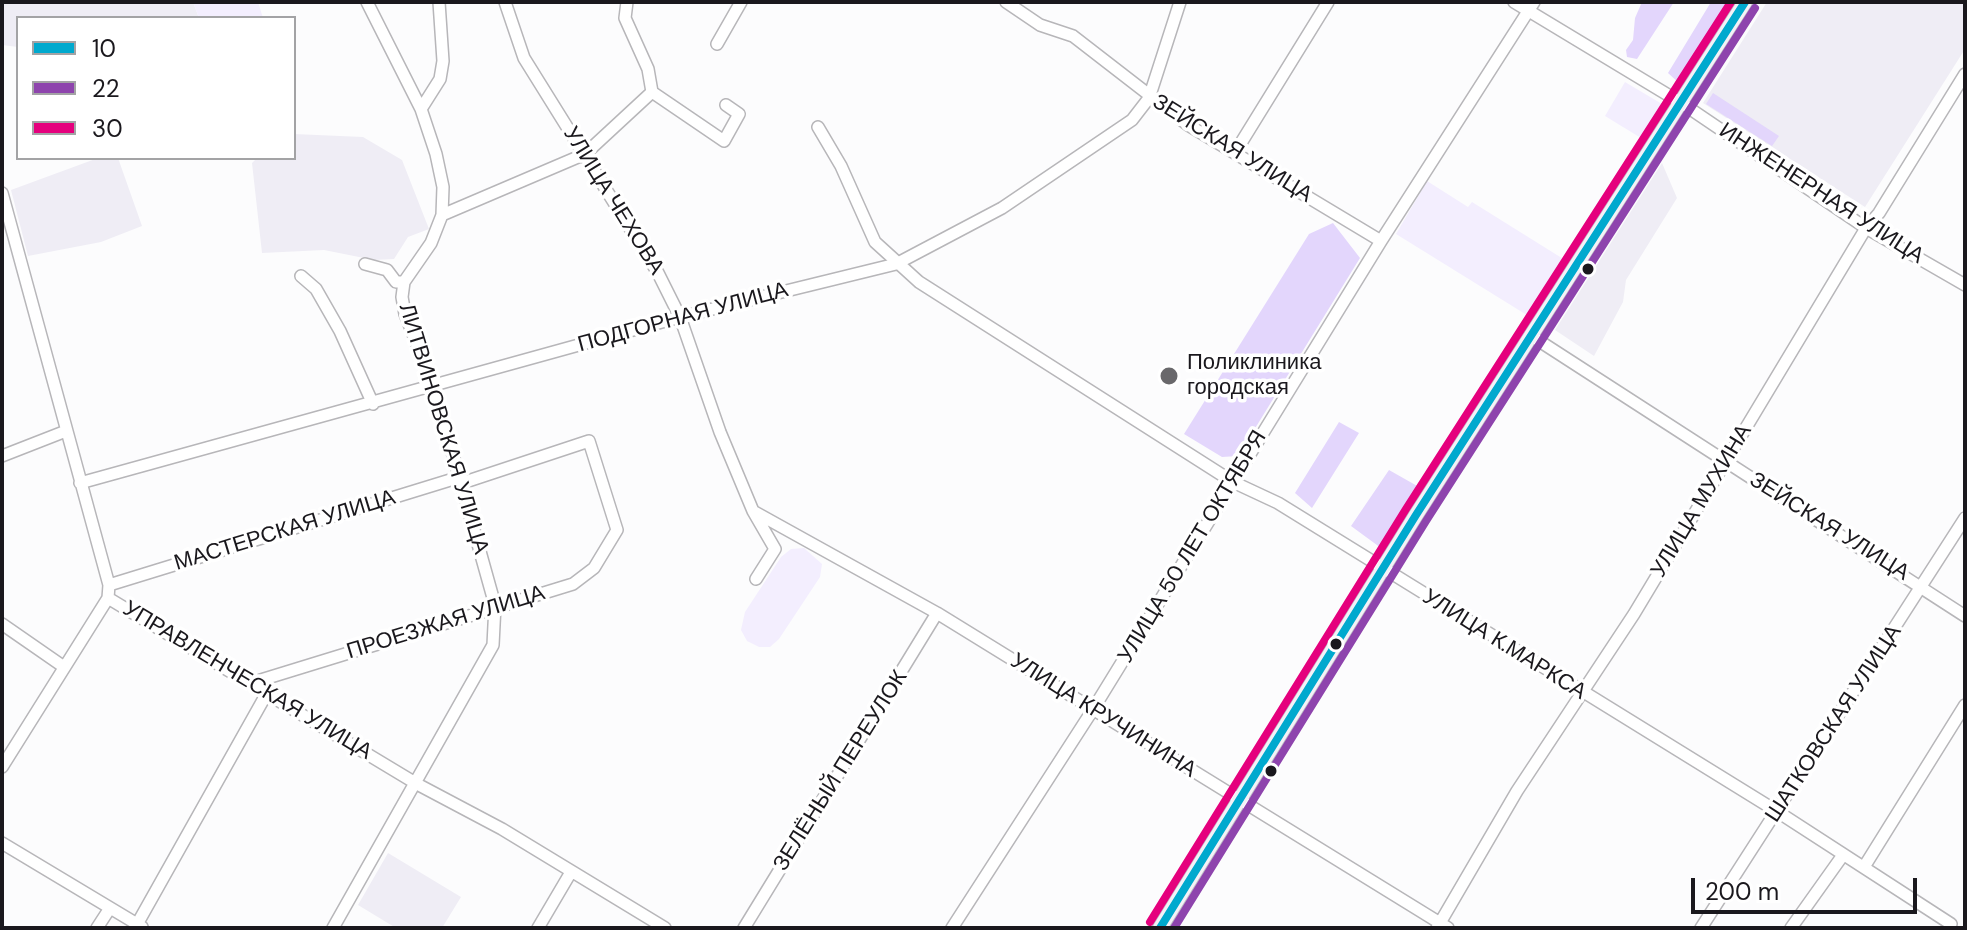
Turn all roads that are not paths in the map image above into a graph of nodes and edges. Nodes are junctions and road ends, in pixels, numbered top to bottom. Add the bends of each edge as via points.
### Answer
1 (367, 2) edge
2 (439, 2) edge
3 (505, 2) edge
4 (627, 2) edge
5 (741, 2) edge
6 (1006, 2) edge
7 (1180, 2) edge
8 (1328, 2) edge
9 (1514, 2) edge
10 (1745, 2) edge
11 (1531, 6) edge
12 (717, 44) dead end
13 (1965, 74) edge
14 (652, 92) junction
15 (1149, 98) junction
16 (1683, 104) junction
17 (726, 105) dead end
18 (421, 109) junction
19 (818, 127) dead end
20 (1236, 151) junction
21 (585, 154) junction
22 (2, 193) edge
23 (442, 215) junction
24 (1866, 228) junction
25 (1381, 241) junction
26 (365, 264) dead end
27 (896, 264) junction
28 (301, 276) dead end
29 (404, 282) junction
30 (1965, 285) edge
31 (680, 317) junction
32 (1530, 335) junction
33 (434, 387) junction
34 (373, 404) junction
35 (66, 431) junction
36 (2, 456) edge
37 (1725, 462) junction
38 (461, 480) junction
39 (1233, 482) junction
40 (80, 483) junction
41 (753, 511) junction
42 (1965, 518) edge
43 (617, 530) joint
44 (1382, 570) junction
45 (756, 579) dead end
46 (1923, 586) junction
47 (108, 591) junction
48 (495, 605) junction
49 (937, 613) junction
50 (1965, 616) edge
51 (2, 624) edge
52 (64, 667) junction
53 (251, 683) junction
54 (267, 693) junction
55 (1582, 693) junction
56 (1965, 705) edge
57 (1092, 711) junction
58 (2, 767) edge
59 (417, 784) junction
60 (1241, 800) junction
61 (1778, 812) junction
62 (2, 843) edge
63 (1843, 855) junction
64 (1864, 867) junction
65 (571, 872) junction
66 (110, 908) junction
67 (1951, 924) dead end
68 (1442, 926) edge
69 (138, 927) edge
70 (97, 928) edge
71 (333, 928) edge
72 (538, 928) edge
73 (665, 928) edge
74 (744, 928) edge
75 (952, 928) edge
76 (1160, 928) edge
77 (1701, 928) edge
78 (1791, 928) edge

1 - 18 street, ЛИТВИНОВСКАЯ УЛИЦА
2 - 18 street via 440,79
3 - 21 street, УЛИЦА ЧЕХОВА via 524,58
4 - 14 street via 625,18 648,69
5 - 12 street
6 - 15 street, ЗЕЙСКАЯ УЛИЦА via 1040,25 1073,36
7 - 15 street, ПОДГОРНАЯ УЛИЦА
8 - 20 street
9 - 11 street, ИНЖЕНЕРНАЯ УЛИЦА
10 - 16 main road
11 - 16 street, ИНЖЕНЕРНАЯ УЛИЦА
11 - 25 street, УЛИЦА 50 ЛЕТ ОКТЯБРЯ
13 - 24 street, УЛИЦА МУХИНА
14 - 17 street via 724,141 739,114
14 - 21 street
15 - 20 street, ЗЕЙСКАЯ УЛИЦА
15 - 27 street, ПОДГОРНАЯ УЛИЦА via 1132,120 1048,179
16 - 24 street, ИНЖЕНЕРНАЯ УЛИЦА
16 - 32 main road
18 - 23 street, ЛИТВИНОВСКАЯ УЛИЦА via 443,187
19 - 27 street, УЛИЦА К.МАРКСА via 875,242
20 - 25 street, ЗЕЙСКАЯ УЛИЦА
21 - 23 street
21 - 31 street, УЛИЦА ЧЕХОВА
22 - 35 street, УПРАВЛЕНЧЕСКАЯ УЛИЦА
23 - 29 street, ЛИТВИНОВСКАЯ УЛИЦА via 431,243
24 - 30 street, ИНЖЕНЕРНАЯ УЛИЦА
24 - 37 street, УЛИЦА МУХИНА
25 - 39 street, УЛИЦА 50 ЛЕТ ОКТЯБРЯ
26 - 29 street
27 - 31 street, ПОДГОРНАЯ УЛИЦА
27 - 39 street, УЛИЦА К.МАРКСА
28 - 34 street via 316,289 340,331
29 - 33 street, ЛИТВИНОВСКАЯ УЛИЦА via 405,314
31 - 33 street, ПОДГОРНАЯ УЛИЦА
31 - 41 street, УЛИЦА ЧЕХОВА
32 - 37 street, ЗЕЙСКАЯ УЛИЦА
32 - 44 main road
33 - 34 street, ПОДГОРНАЯ УЛИЦА
33 - 38 street, ЛИТВИНОВСКАЯ УЛИЦА
34 - 40 street, ПОДГОРНАЯ УЛИЦА
35 - 36 street
35 - 40 street, УПРАВЛЕНЧЕСКАЯ УЛИЦА
37 - 46 street, ЗЕЙСКАЯ УЛИЦА
37 - 55 street, УЛИЦА МУХИНА
38 - 43 street, МАСТЕРСКАЯ УЛИЦА via 589,441
38 - 47 street, МАСТЕРСКАЯ УЛИЦА
38 - 48 street, ЛИТВИНОВСКАЯ УЛИЦА
39 - 44 street, УЛИЦА К.МАРКСА via 1278,503
39 - 57 street, УЛИЦА 50 ЛЕТ ОКТЯБРЯ
40 - 47 street, УПРАВЛЕНЧЕСКАЯ УЛИЦА
41 - 45 street, УЛИЦА ЧЕХОВА via 775,549
41 - 49 street, УЛИЦА КРУЧИНИНА
42 - 46 street, ШАТКОВСКАЯ УЛИЦА
43 - 48 street, ПРОЕЗЖАЯ УЛИЦА via 594,568 573,584 515,604
44 - 55 street, УЛИЦА К.МАРКСА
44 - 60 main road
46 - 50 street, ЗЕЙСКАЯ УЛИЦА
46 - 61 street, ШАТКОВСКАЯ УЛИЦА
47 - 52 street
47 - 53 street, УПРАВЛЕНЧЕСКАЯ УЛИЦА
48 - 53 street, ПРОЕЗЖАЯ УЛИЦА
48 - 59 street, ЛИТВИНОВСКАЯ УЛИЦА via 493,645
49 - 57 street, УЛИЦА КРУЧИНИНА
49 - 74 street, ЗЕЛЁНЫЙ ПЕРЕУЛОК
51 - 52 street
52 - 58 street
53 - 54 street, УПРАВЛЕНЧЕСКАЯ УЛИЦА
54 - 59 street, УПРАВЛЕНЧЕСКАЯ УЛИЦА
54 - 69 street
55 - 61 street, УЛИЦА К.МАРКСА
55 - 68 street, УЛИЦА МУХИНА via 1517,791
56 - 64 street
57 - 60 street, УЛИЦА КРУЧИНИНА
57 - 75 street, УЛИЦА 50 ЛЕТ ОКТЯБРЯ
59 - 65 street, УПРАВЛЕНЧЕСКАЯ УЛИЦА
59 - 71 street, ЛИТВИНОВСКАЯ УЛИЦА
60 - 68 street, УЛИЦА КРУЧИНИНА
60 - 76 main road
61 - 63 street, УЛИЦА К.МАРКСА
61 - 77 street, ШАТКОВСКАЯ УЛИЦА
62 - 66 street
63 - 64 street, УЛИЦА К.МАРКСА
63 - 78 street
64 - 67 street, УЛИЦА К.МАРКСА
65 - 72 street
65 - 73 street, УПРАВЛЕНЧЕСКАЯ УЛИЦА
66 - 69 street
66 - 70 street

